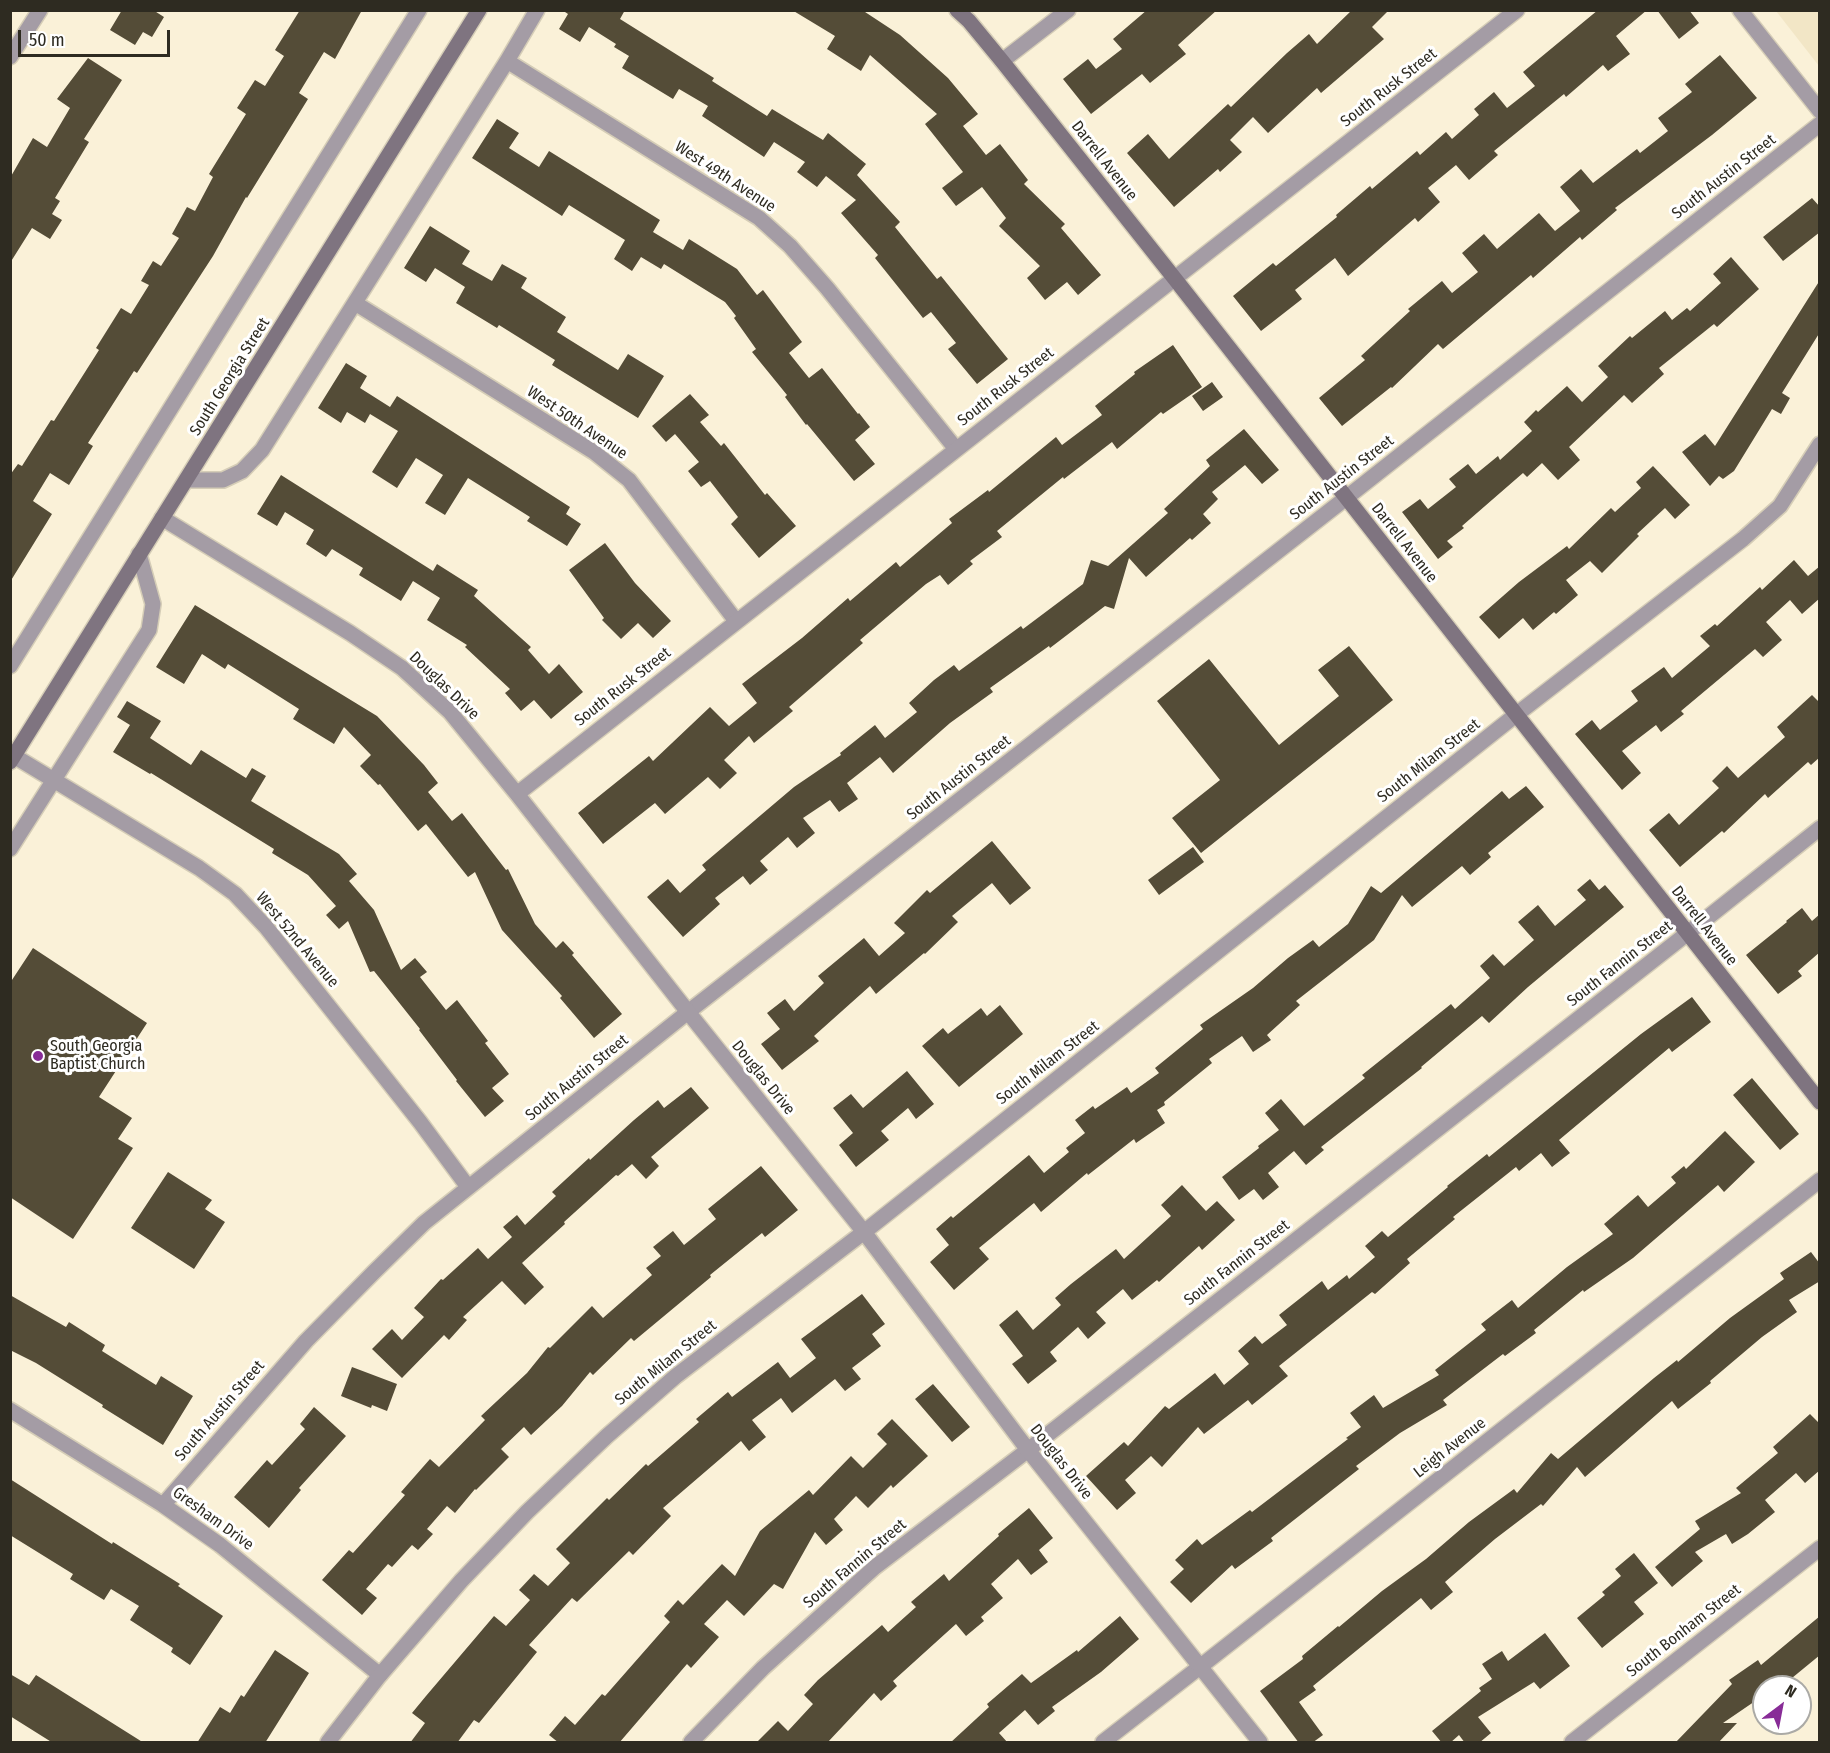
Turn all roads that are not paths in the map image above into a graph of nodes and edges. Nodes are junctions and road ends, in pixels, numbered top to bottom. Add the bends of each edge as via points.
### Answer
1 (40, 10) edge
2 (419, 10) edge
3 (479, 10) edge
4 (537, 10) edge
5 (957, 10) edge
6 (1068, 10) edge
7 (1517, 10) edge
8 (1740, 10) edge
9 (10, 57) edge
10 (1002, 61) junction
11 (507, 62) junction
12 (1820, 111) edge
13 (1820, 124) edge
14 (1175, 279) junction
15 (355, 303) junction
16 (1820, 444) edge
17 (956, 449) junction
18 (187, 480) junction
19 (1346, 498) junction
20 (162, 518) junction
21 (139, 554) junction
22 (736, 621) junction
23 (10, 666) edge
24 (1517, 714) junction
25 (12, 759) edge
26 (53, 780) junction
27 (517, 794) junction
28 (1820, 828) edge
29 (10, 849) edge
30 (1688, 934) junction
31 (688, 1012) junction
32 (1820, 1101) edge
33 (1820, 1180) edge
34 (468, 1187) junction
35 (864, 1232) junction
36 (10, 1410) edge
37 (1028, 1450) junction
38 (163, 1505) junction
39 (1820, 1548) edge
40 (1201, 1666) junction
41 (380, 1675) junction
42 (328, 1743) edge
43 (691, 1743) edge
44 (1103, 1743) edge
45 (1260, 1743) edge
46 (1572, 1743) edge

1 - 9 street
2 - 23 street
3 - 18 main road, South Georgia Street
4 - 11 street
5 - 10 main road, Darrell Avenue
6 - 10 street
7 - 14 street, South Rusk Street
8 - 12 street
10 - 14 main road, Darrell Avenue
11 - 15 street
11 - 17 street, West 49th Avenue via 759,218 827,288
13 - 19 street, South Austin Street
14 - 17 street, South Rusk Street
14 - 19 main road, Darrell Avenue
15 - 18 street via 262,450 242,471 223,480
15 - 22 street, West 50th Avenue via 594,452 629,480
16 - 24 street, South Milam Street via 1780,506 1743,539
17 - 22 street, South Rusk Street
18 - 20 main road, South Georgia Street
19 - 24 main road, Darrell Avenue
19 - 31 street, South Austin Street
20 - 21 main road, South Georgia Street
20 - 27 street, Douglas Drive via 402,668 450,712
21 - 25 main road, South Georgia Street
21 - 26 street via 153,604 149,630
22 - 27 street, South Rusk Street
24 - 30 main road, Darrell Avenue
24 - 35 street, South Milam Street
25 - 26 street, West 52nd Avenue
26 - 29 street
26 - 34 street, West 52nd Avenue via 235,894 266,927
27 - 31 street, Douglas Drive
28 - 30 street, South Fannin Street
30 - 32 main road, Darrell Avenue
30 - 37 street, South Fannin Street
31 - 34 street, South Austin Street
31 - 35 street, Douglas Drive
33 - 40 street, Leigh Avenue
34 - 38 street, South Austin Street via 424,1223 306,1341
35 - 37 street, Douglas Drive
35 - 41 street, South Milam Street via 676,1376 607,1436 461,1581
36 - 38 street, Gresham Drive
37 - 40 street, Douglas Drive
37 - 43 street, South Fannin Street via 875,1567 763,1668
38 - 41 street, Gresham Drive via 220,1545
39 - 46 street, South Bonham Street
40 - 44 street, Leigh Avenue
40 - 45 street, Douglas Drive
41 - 42 street, South Milam Street

